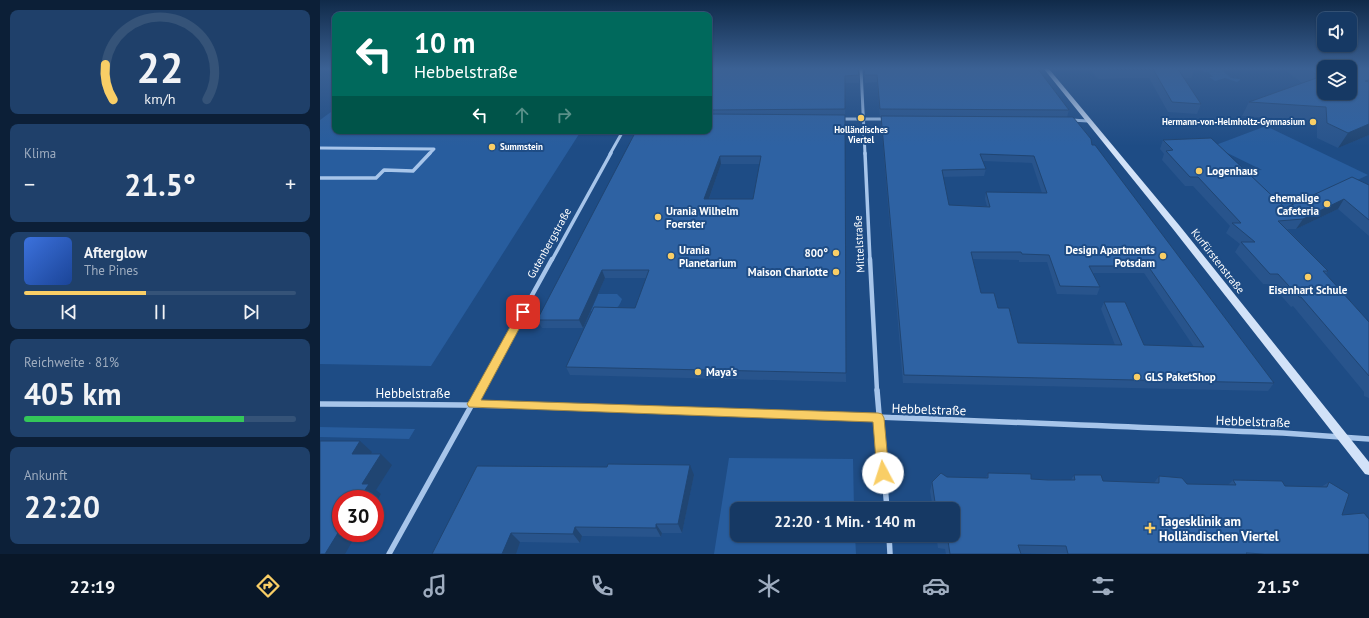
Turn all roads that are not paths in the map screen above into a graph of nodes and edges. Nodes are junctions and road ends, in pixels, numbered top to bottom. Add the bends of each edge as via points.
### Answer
1 (863, 95) edge
2 (1067, 95) edge
3 (834, 119) edge
4 (864, 119) junction
5 (892, 119) edge
6 (1067, 120) edge
7 (1088, 121) junction
8 (620, 134) edge
9 (320, 148) edge
10 (320, 178) edge
11 (320, 404) edge
12 (472, 404) junction
13 (878, 418) junction
14 (1341, 435) junction
15 (1369, 438) edge
16 (1369, 470) edge
17 (885, 502) edge
18 (889, 542) edge
19 (389, 554) edge
20 (890, 554) edge

1 - 4 street, Mittelstraße
2 - 7 street, Kurfürstenstraße
3 - 4 street
4 - 5 street
4 - 13 street, Mittelstraße
6 - 7 street
7 - 14 street, Kurfürstenstraße via 1176,227
8 - 12 street, Gutenbergstraße
9 - 10 street via 434,149 413,170 384,170 376,178
11 - 12 street, Hebbelstraße
12 - 13 street, Hebbelstraße
12 - 19 street, Gutenbergstraße
13 - 14 street, Hebbelstraße
13 - 17 street, Mittelstraße
14 - 15 street, Hebbelstraße
14 - 16 street, Kurfürstenstraße
18 - 20 street

